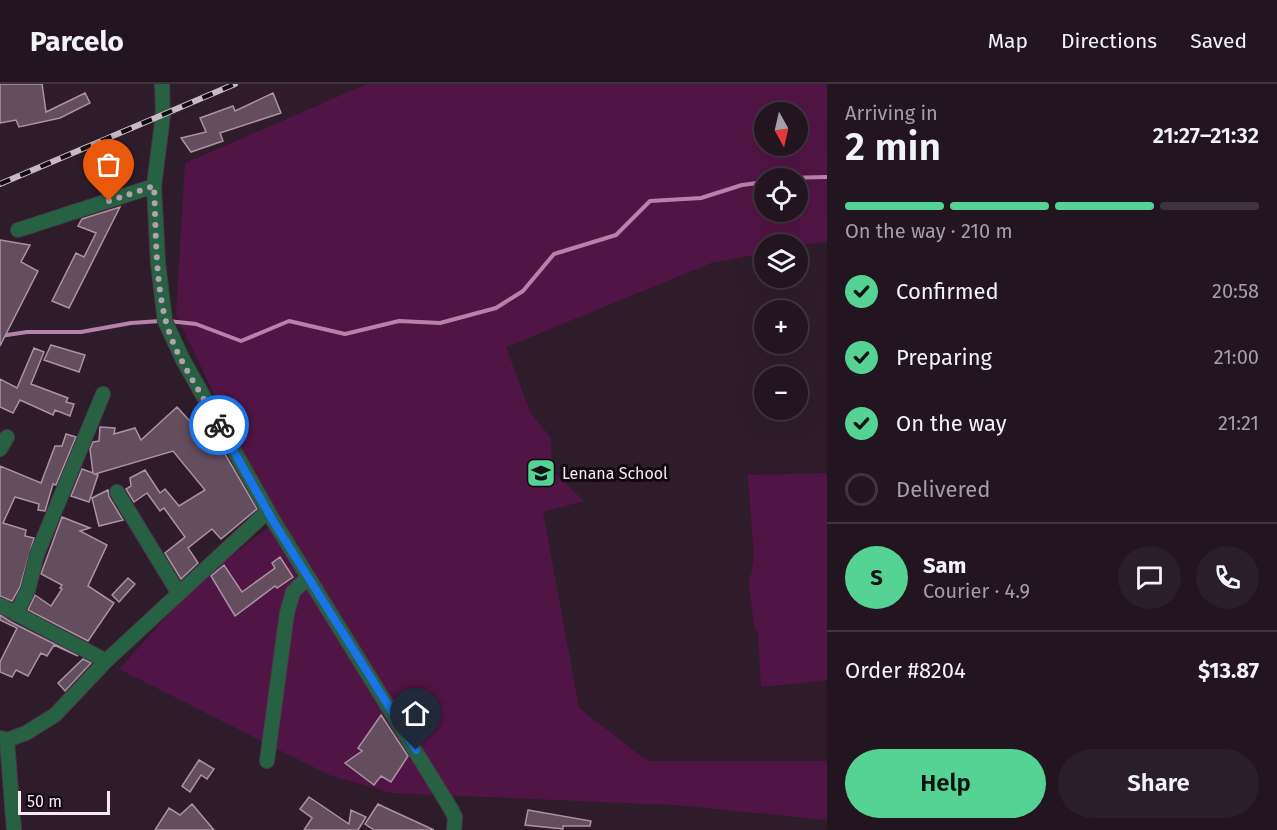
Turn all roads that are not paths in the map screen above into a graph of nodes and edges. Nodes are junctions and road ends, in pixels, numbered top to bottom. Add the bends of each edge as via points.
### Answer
1 (162, 84) edge
2 (154, 186) junction
3 (18, 230) dead end
4 (103, 394) dead end
5 (7, 437) dead end
6 (0, 449) edge
7 (117, 492) dead end
8 (268, 512) junction
9 (308, 577) junction
10 (178, 592) junction
11 (0, 605) edge
12 (16, 615) junction
13 (106, 661) junction
14 (4, 739) edge
15 (267, 761) dead end
16 (14, 830) edge
17 (454, 830) edge

1 - 2 street via 163,115
2 - 3 street
2 - 8 street via 165,321
4 - 12 street
5 - 6 street
7 - 10 street
8 - 9 street
8 - 10 street
9 - 15 street via 293,592 287,614
9 - 17 street via 451,809
10 - 13 street
11 - 12 street
12 - 13 street
13 - 14 street via 55,715 27,733
14 - 16 street

